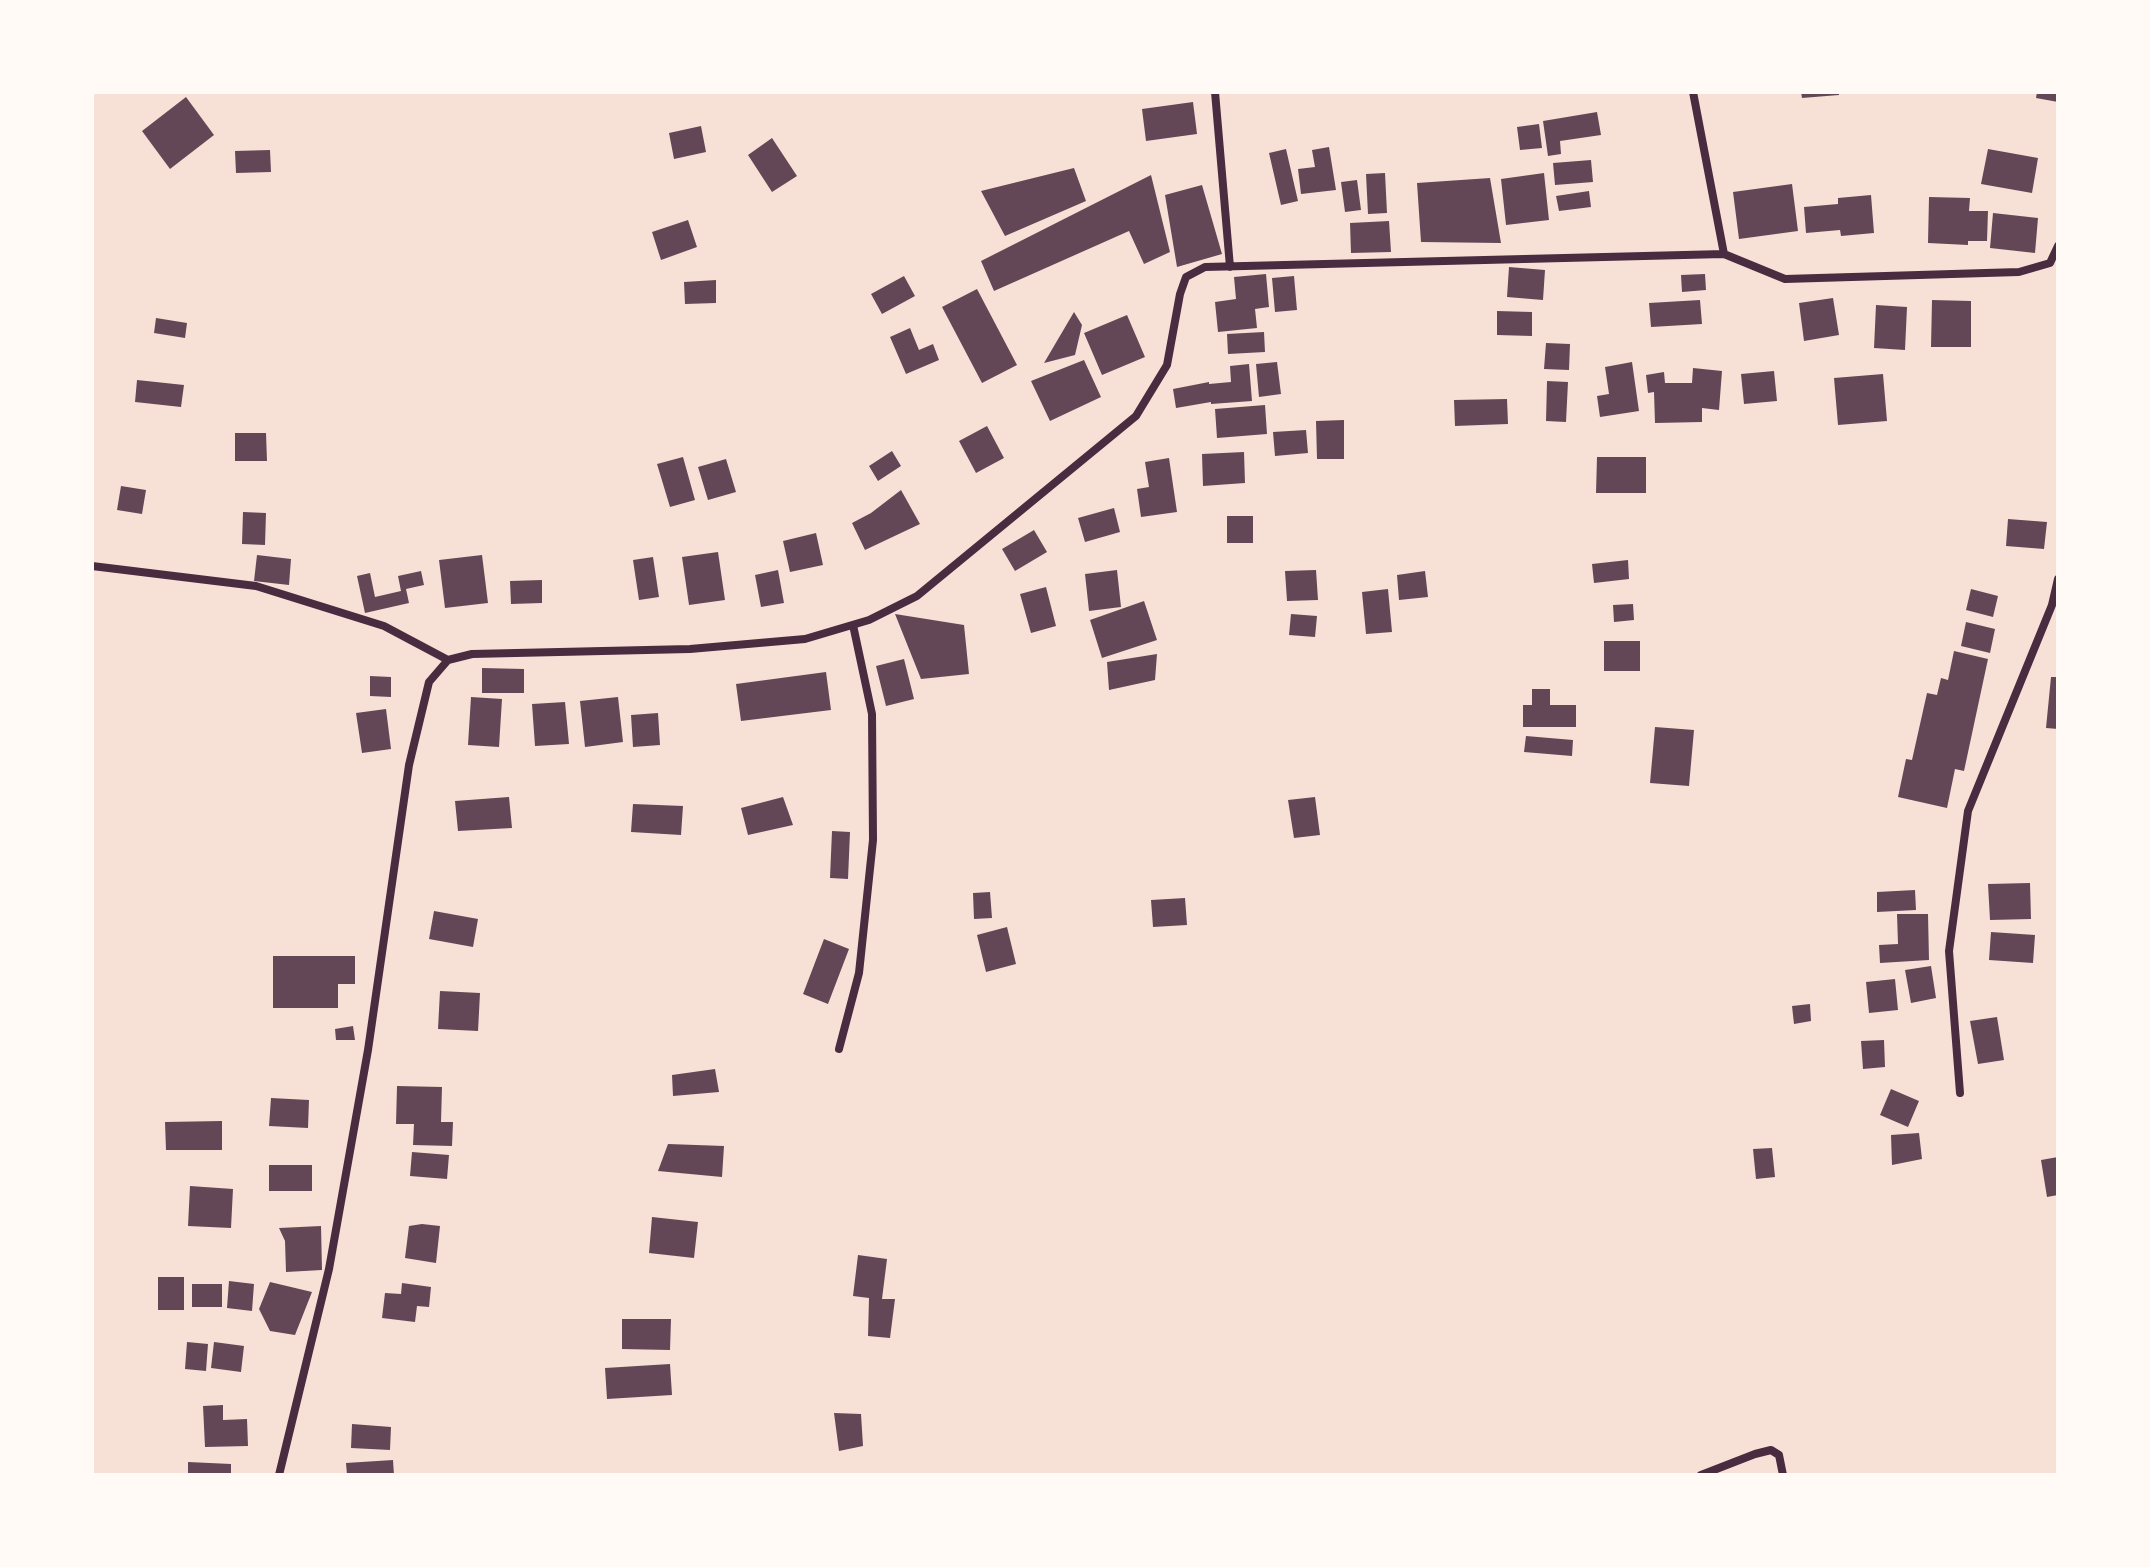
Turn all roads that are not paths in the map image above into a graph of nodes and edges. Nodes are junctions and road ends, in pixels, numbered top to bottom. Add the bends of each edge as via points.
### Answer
1 (1215, 92) edge
2 (1693, 92) edge
3 (2058, 246) edge
4 (1724, 254) junction
5 (1230, 267) junction
6 (92, 566) edge
7 (2058, 579) edge
8 (853, 625) junction
9 (448, 660) junction
10 (839, 1049) dead end
11 (1960, 1093) dead end
12 (279, 1475) edge
13 (1701, 1475) edge
14 (1783, 1475) edge

1 - 5 street
2 - 4 street
3 - 4 street via 2050,263 2019,272 1785,279
4 - 5 street
5 - 8 street via 1205,267 1186,277 1167,365 1136,416 917,596
6 - 9 street via 256,586 384,626
7 - 11 street via 1968,811 1949,951
8 - 9 street via 805,639 705,648 472,654
8 - 10 street via 872,714 873,840 859,973
9 - 12 street via 429,682 409,765 368,1050 329,1269
13 - 14 street via 1771,1450 1779,1455

